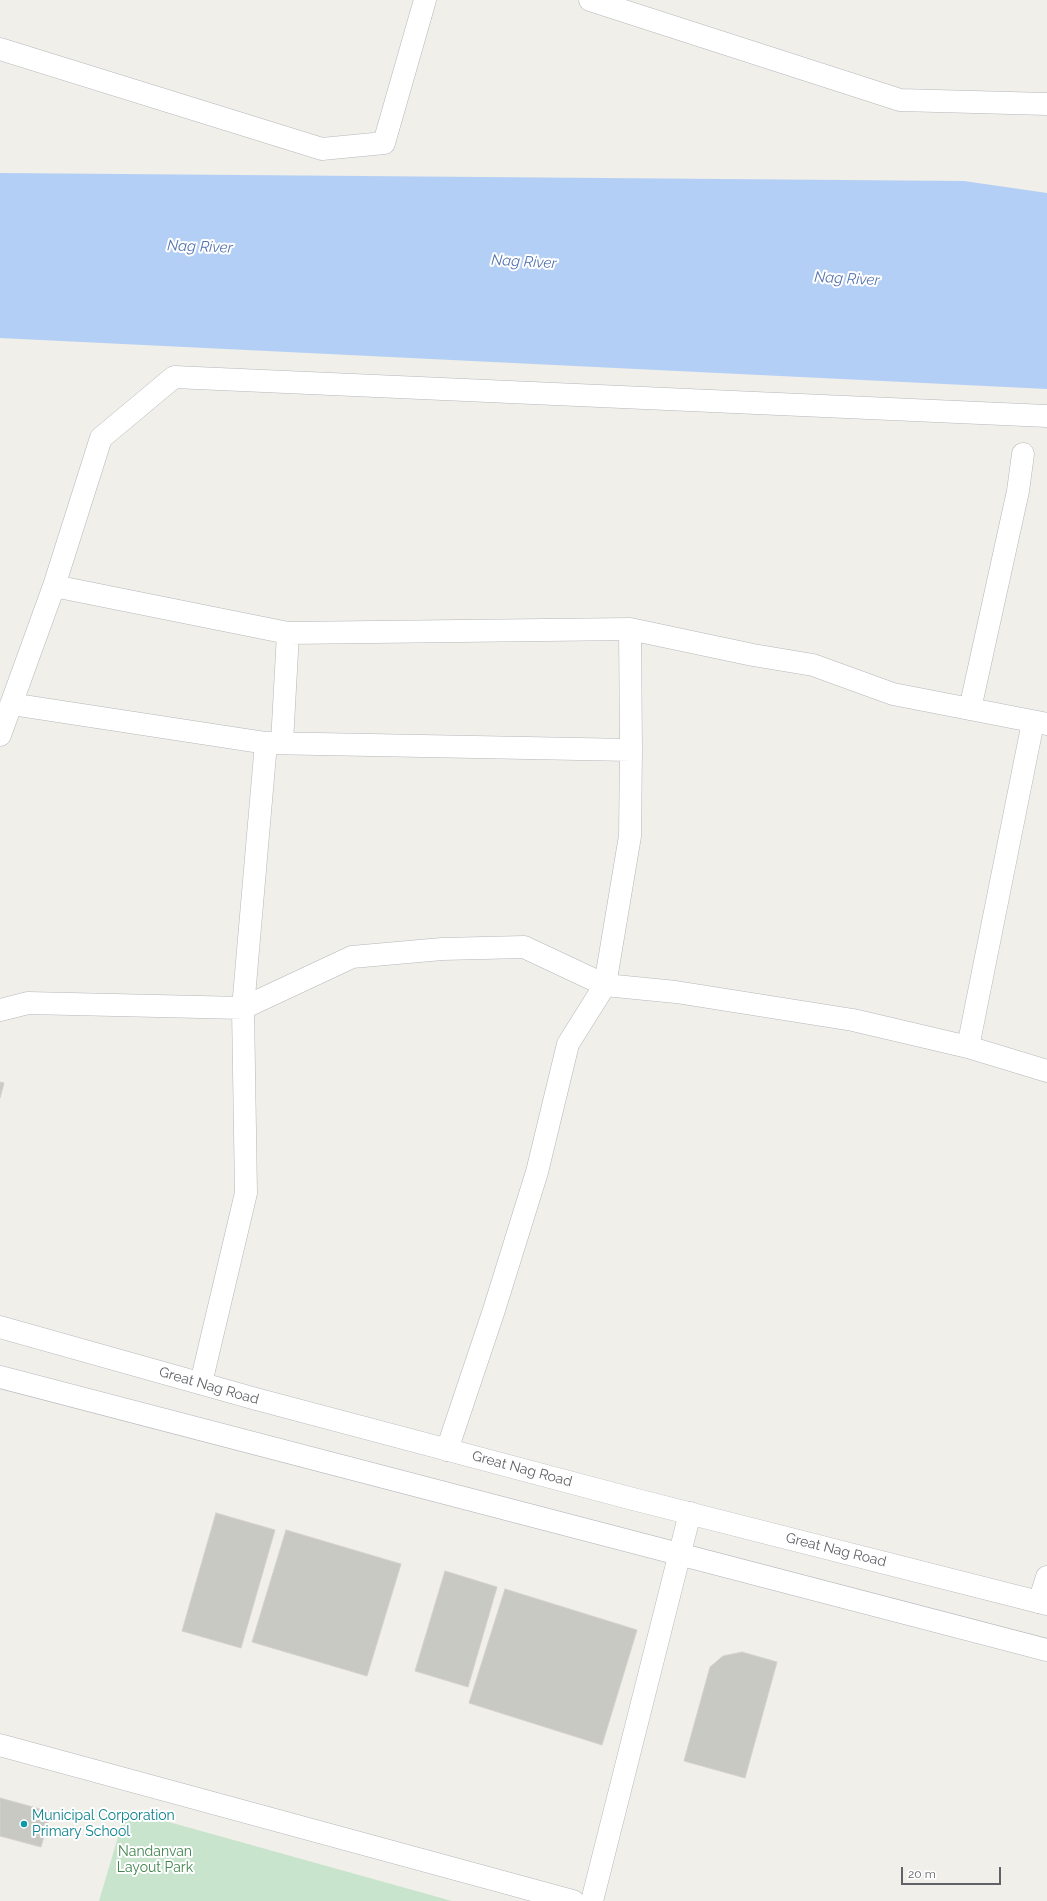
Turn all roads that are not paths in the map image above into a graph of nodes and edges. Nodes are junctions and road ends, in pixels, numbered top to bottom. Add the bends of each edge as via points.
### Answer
1 (425, 0) edge
2 (590, 0) edge
3 (0, 49) edge
4 (1047, 104) edge
5 (1047, 416) edge
6 (1023, 454) dead end
7 (54, 586) junction
8 (630, 630) junction
9 (288, 633) junction
10 (11, 704) junction
11 (970, 709) junction
12 (1040, 723) edge
13 (0, 735) edge
14 (274, 743) junction
15 (631, 750) junction
16 (605, 985) junction
17 (243, 1008) junction
18 (0, 1010) edge
19 (968, 1047) junction
20 (1047, 1071) edge
21 (0, 1327) edge
22 (0, 1377) edge
23 (201, 1384) junction
24 (447, 1450) junction
25 (690, 1513) junction
26 (679, 1555) junction
27 (1047, 1577) edge
28 (1043, 1603) edge
29 (1047, 1650) edge
30 (0, 1745) edge
31 (574, 1901) edge
32 (592, 1901) edge

1 - 3 street via 384,143 322,149
2 - 4 street via 900,100
5 - 7 street via 174,377 101,438
6 - 11 street via 1018,491
7 - 9 street
7 - 10 street
8 - 9 street
8 - 11 street via 813,665 893,694
8 - 15 street
9 - 14 street
10 - 13 street
10 - 14 street
11 - 12 street
12 - 19 street
14 - 15 street
14 - 17 street
15 - 16 street via 630,836
16 - 17 street via 524,947 442,949 352,957
16 - 19 street via 676,992 853,1020
16 - 24 street via 568,1044 537,1172
17 - 18 street via 28,1003
17 - 23 street via 246,1193
19 - 20 street
21 - 23 street, Great Nag Road
22 - 26 street
23 - 24 street, Great Nag Road
24 - 25 street, Great Nag Road
25 - 26 street
25 - 28 street, Great Nag Road
26 - 29 street
26 - 32 street
27 - 28 street
30 - 31 street

